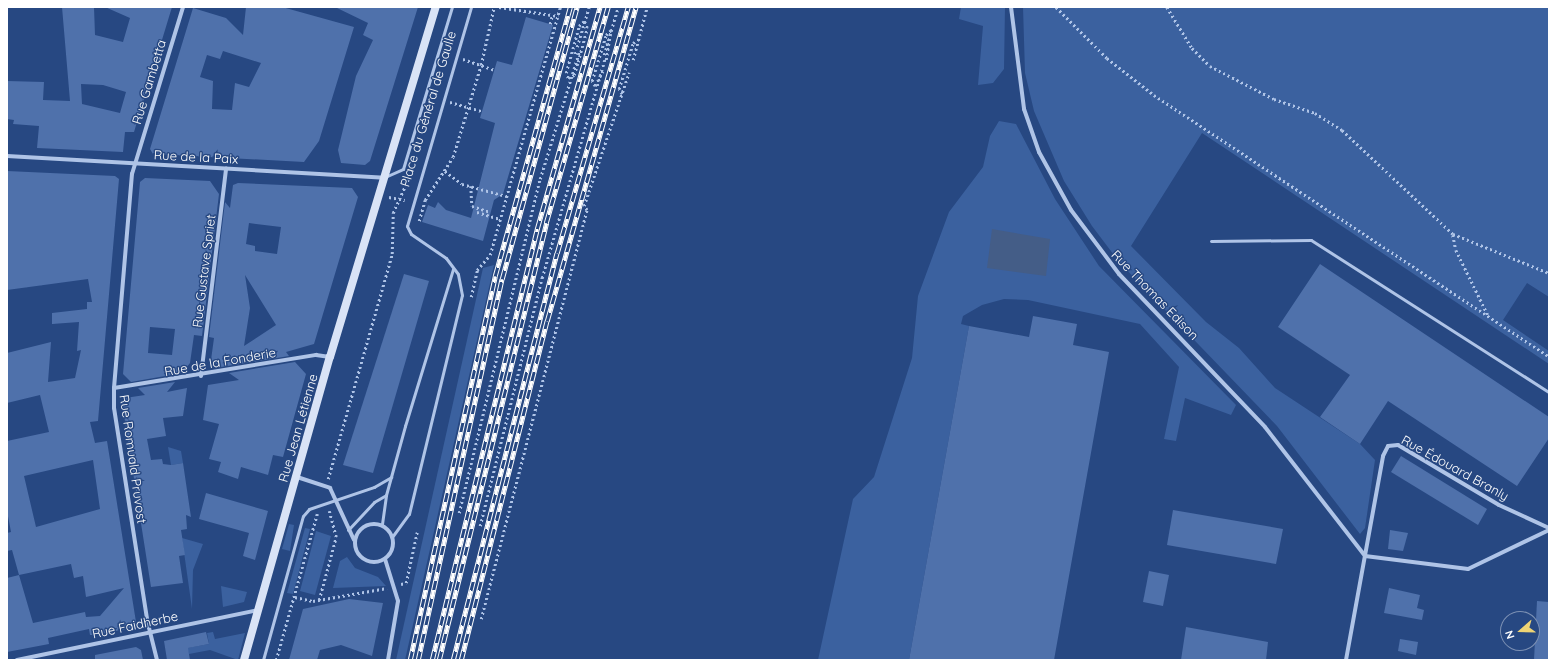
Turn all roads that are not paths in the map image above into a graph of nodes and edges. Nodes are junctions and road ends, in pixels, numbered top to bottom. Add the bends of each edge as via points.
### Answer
1 (183, 7) edge
2 (436, 7) edge
3 (452, 7) edge
4 (470, 7) edge
5 (1011, 7) edge
6 (7, 156) edge
7 (135, 164) junction
8 (226, 168) junction
9 (384, 178) junction
10 (376, 203) joint
11 (1211, 241) dead end
12 (453, 269) junction
13 (330, 357) junction
14 (201, 376) junction
15 (114, 388) junction
16 (1549, 392) edge
17 (297, 477) junction
18 (392, 477) junction
19 (386, 495) junction
20 (336, 500) junction
21 (382, 524) junction
22 (1549, 529) edge
23 (348, 530) junction
24 (392, 537) junction
25 (354, 541) junction
26 (1365, 556) junction
27 (385, 559) junction
28 (258, 610) junction
29 (149, 633) junction
30 (17, 660) edge
31 (157, 660) edge
32 (244, 660) edge
33 (263, 660) edge
34 (388, 660) edge
35 (1346, 660) edge

1 - 7 street, Rue Gambetta
2 - 9 street, Place du Général de Gaulle
3 - 9 lane via 403,169
4 - 12 lane, Place du Général de Gaulle via 408,217 411,234 446,258
5 - 26 street, Rue Thomas Edison via 1020,90 1031,132 1071,210 1119,274 1265,427
6 - 7 street, Rue de la Paix
7 - 8 street, Rue de la Paix
7 - 15 street, Rue Romuald Pruvost
8 - 9 street, Rue de la Paix
8 - 14 street, Rue Gustave Spriet
9 - 10 street, Place du Général de Gaulle
10 - 13 street, Rue Jean Létienne
11 - 16 lane via 1311,240
12 - 18 lane
12 - 24 lane via 461,278 462,295 409,514
13 - 14 street, Rue de la Fonderie via 316,356
13 - 17 street, Rue Jean Létienne
14 - 15 street, Rue de la Fonderie
15 - 29 street, Rue Romuald Pruvost via 114,408
17 - 20 street via 326,485
17 - 28 street, Rue Jean Létienne
18 - 19 lane
18 - 20 lane
19 - 21 lane
19 - 23 lane via 374,502
20 - 23 street
20 - 33 lane via 319,505 303,516
21 - 24 street
21 - 25 street via 365,525
22 - 26 street via 1468,569
22 - 26 street, Rue Édouard Branly via 1499,505 1393,444 1383,456
23 - 25 street
24 - 27 street via 392,549
25 - 27 street via 356,552 364,560 374,562
26 - 35 street
27 - 34 street via 396,586 398,610
28 - 29 street, Rue Faidherbe
28 - 32 street, Rue Jean Létienne
29 - 30 street, Rue Faidherbe
29 - 31 street, Rue Romuald Pruvost

